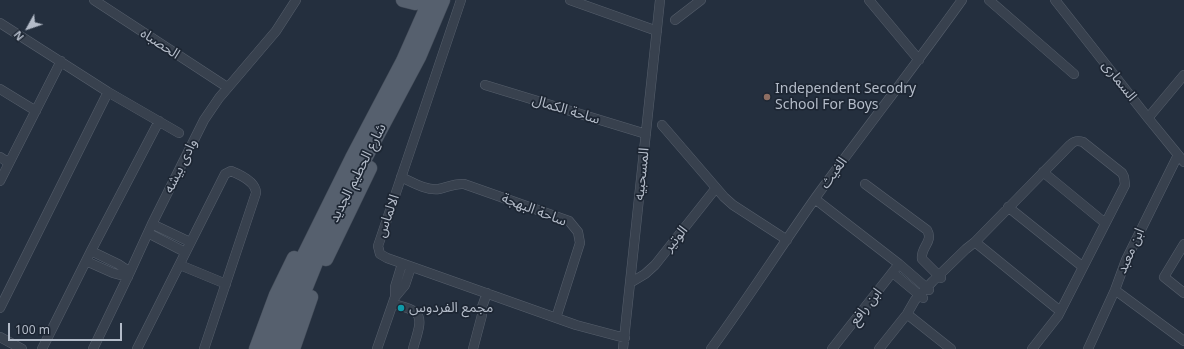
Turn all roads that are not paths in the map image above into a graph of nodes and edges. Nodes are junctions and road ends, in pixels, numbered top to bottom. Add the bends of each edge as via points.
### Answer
1 (94, 0) edge
2 (296, 0) edge
3 (403, 0) edge
4 (422, 0) edge
5 (430, 0) edge
6 (443, 0) edge
7 (461, 0) edge
8 (570, 0) edge
9 (660, 0) edge
10 (701, 0) edge
11 (869, 0) edge
12 (962, 0) edge
13 (989, 0) edge
14 (1055, 0) edge
15 (675, 20) dead end
16 (0, 23) edge
17 (657, 31) junction
18 (919, 60) junction
19 (60, 61) junction
20 (414, 67) junction
21 (1074, 74) dead end
22 (1184, 75) edge
23 (485, 85) dead end
24 (227, 87) junction
25 (0, 89) edge
26 (108, 92) junction
27 (36, 111) junction
28 (1148, 118) junction
29 (159, 121) junction
30 (662, 125) dead end
31 (366, 131) junction
32 (179, 133) dead end
33 (646, 134) junction
34 (0, 157) edge
35 (1181, 159) edge
36 (9, 163) junction
37 (1043, 172) junction
38 (401, 177) junction
39 (0, 181) edge
40 (865, 184) dead end
41 (716, 188) junction
42 (815, 199) junction
43 (1008, 207) junction
44 (1105, 223) junction
45 (150, 229) junction
46 (787, 240) junction
47 (190, 242) junction
48 (975, 242) junction
49 (1184, 244) edge
50 (91, 251) junction
51 (185, 252) junction
52 (86, 261) junction
53 (899, 264) junction
54 (180, 265) junction
55 (407, 266) junction
56 (1083, 267) junction
57 (893, 273) junction
58 (129, 275) junction
59 (939, 277) junction
60 (630, 283) junction
61 (226, 284) junction
62 (928, 289) junction
63 (1115, 290) junction
64 (1184, 293) edge
65 (489, 294) junction
66 (921, 296) junction
67 (394, 301) junction
68 (0, 308) edge
69 (1060, 311) junction
70 (907, 314) junction
71 (556, 318) junction
72 (0, 338) edge
73 (624, 338) junction
74 (1184, 341) edge
75 (22, 349) edge
76 (42, 349) edge
77 (93, 349) edge
78 (137, 349) edge
79 (204, 349) edge
80 (256, 349) edge
81 (270, 349) edge
82 (281, 349) edge
83 (293, 349) edge
84 (377, 349) edge
85 (413, 349) edge
86 (473, 349) edge
87 (623, 349) edge
88 (710, 349) edge
89 (832, 349) edge
90 (879, 349) edge
91 (951, 349) edge
92 (1032, 349) edge
93 (1088, 349) edge

1 - 24 street, الحصباه
2 - 24 street, وادى بيشه via 276,31
3 - 4 main road via 415,3
5 - 31 main road, شارع الحطيم الجديد via 403,61
6 - 20 main road, شارع الحطيم الجديد
7 - 38 street, الالماس
8 - 17 street
9 - 17 street, المسحبيه
10 - 15 street
11 - 18 street
12 - 18 street, الغيث
13 - 21 street
14 - 28 street, السمارى
16 - 19 street
17 - 33 street, المسحبيه
18 - 42 street, الغيث
19 - 26 street
19 - 27 street
20 - 82 main road, شارع الحطيم الجديد via 336,213
20 - 83 main road via 408,89 324,264
22 - 28 street
23 - 33 street, ساحة الكمال
24 - 45 street, وادى بيشه via 204,120
25 - 27 street
26 - 29 street
26 - 68 street
27 - 36 street
28 - 35 street, السمارى
29 - 32 street
29 - 50 street
30 - 41 street
31 - 80 main road via 344,156 321,198 276,294
31 - 81 main road, شارع الحطيم الجديد via 304,255
33 - 60 street, المسحبيه
34 - 36 street
35 - 63 street, ابن معبد via 1126,260
36 - 39 street
37 - 43 street
37 - 44 street
37 - 44 street via 1073,143 1079,141 1122,173 1125,185
38 - 55 street, الالماس via 378,250 383,257
38 - 71 street, ساحة البهجة via 428,188 438,189 464,184 569,221 578,232 580,243
40 - 59 street via 927,230 930,238 922,252 922,259
41 - 46 street via 733,205
41 - 60 street, الوتير via 655,265
42 - 46 street, الغيث
42 - 53 street
43 - 48 street
43 - 56 street
44 - 56 street
45 - 47 street
45 - 51 street
45 - 58 street, وادى بيشه
46 - 88 street, الغيث
47 - 51 street
47 - 61 street via 226,172 233,172 254,186 256,194
48 - 59 street via 966,255
48 - 69 street
49 - 64 street via 1164,277
50 - 52 street
50 - 58 street via 118,264
51 - 54 street
52 - 58 street via 113,273
52 - 76 street
53 - 57 street, ابن رافع
53 - 62 street
54 - 61 street
54 - 78 street
55 - 65 street, الالماس
55 - 67 street via 405,285
56 - 69 street
57 - 66 street
57 - 89 street, ابن رافع
58 - 77 street, وادى بيشه
59 - 62 street
60 - 73 street, المسحبيه
61 - 79 street
62 - 66 street
63 - 74 street
63 - 93 street, ابن معبد
65 - 71 street, الالماس
65 - 86 street
66 - 70 street via 916,307
67 - 84 street
67 - 85 street via 417,314 419,318
69 - 92 street
70 - 90 street
70 - 91 street
71 - 73 street, الالماس
72 - 75 street
73 - 87 street, المسحبيه

